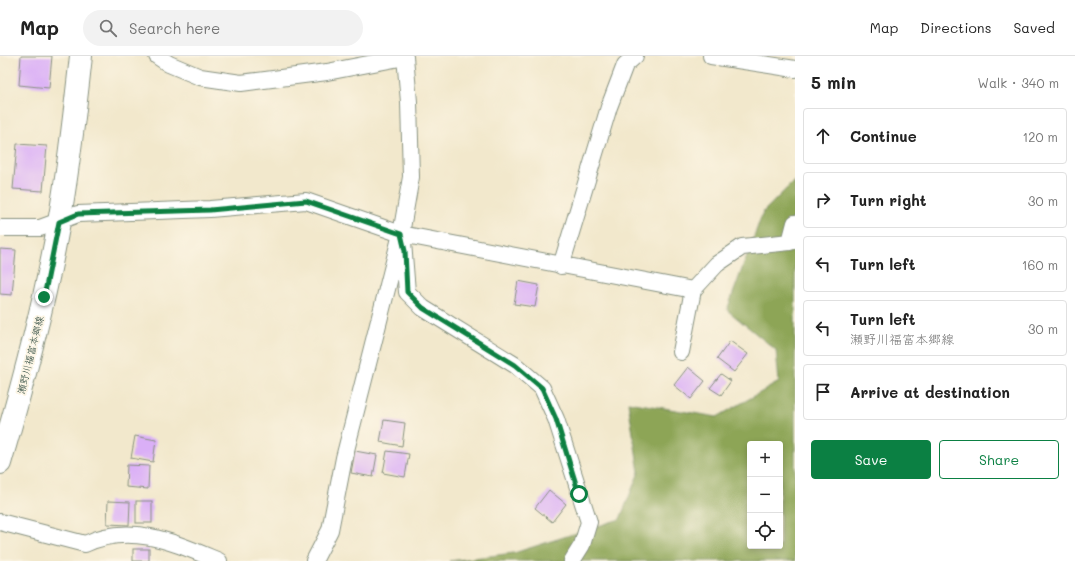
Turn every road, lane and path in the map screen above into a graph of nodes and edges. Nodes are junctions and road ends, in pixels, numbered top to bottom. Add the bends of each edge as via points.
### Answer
1 (81, 56) edge
2 (157, 56) edge
3 (635, 56) edge
4 (711, 56) edge
5 (795, 69) edge
6 (59, 222) junction
7 (795, 224) edge
8 (0, 228) edge
9 (401, 234) junction
10 (561, 266) junction
11 (693, 290) junction
12 (681, 352) dead end
13 (0, 463) edge
14 (0, 522) edge
15 (218, 561) edge
16 (314, 561) edge
17 (572, 561) edge

1 - 6 main road, 瀬野川福富本郷線
2 - 9 street via 200,77 241,83 327,72 405,57 411,177
3 - 10 street via 625,65 609,107
4 - 5 street
6 - 8 street via 40,228
6 - 9 street via 78,214 210,210 306,201
6 - 13 main road, 瀬野川福富本郷線 via 20,396
7 - 11 street via 790,242 742,247 717,264
9 - 10 street
9 - 16 street via 344,458 330,530
9 - 17 street via 405,251 407,292 423,308 515,365 542,388 556,419 589,522 582,545
10 - 11 street
11 - 12 street
14 - 15 street via 85,544 101,536 125,534 168,541

